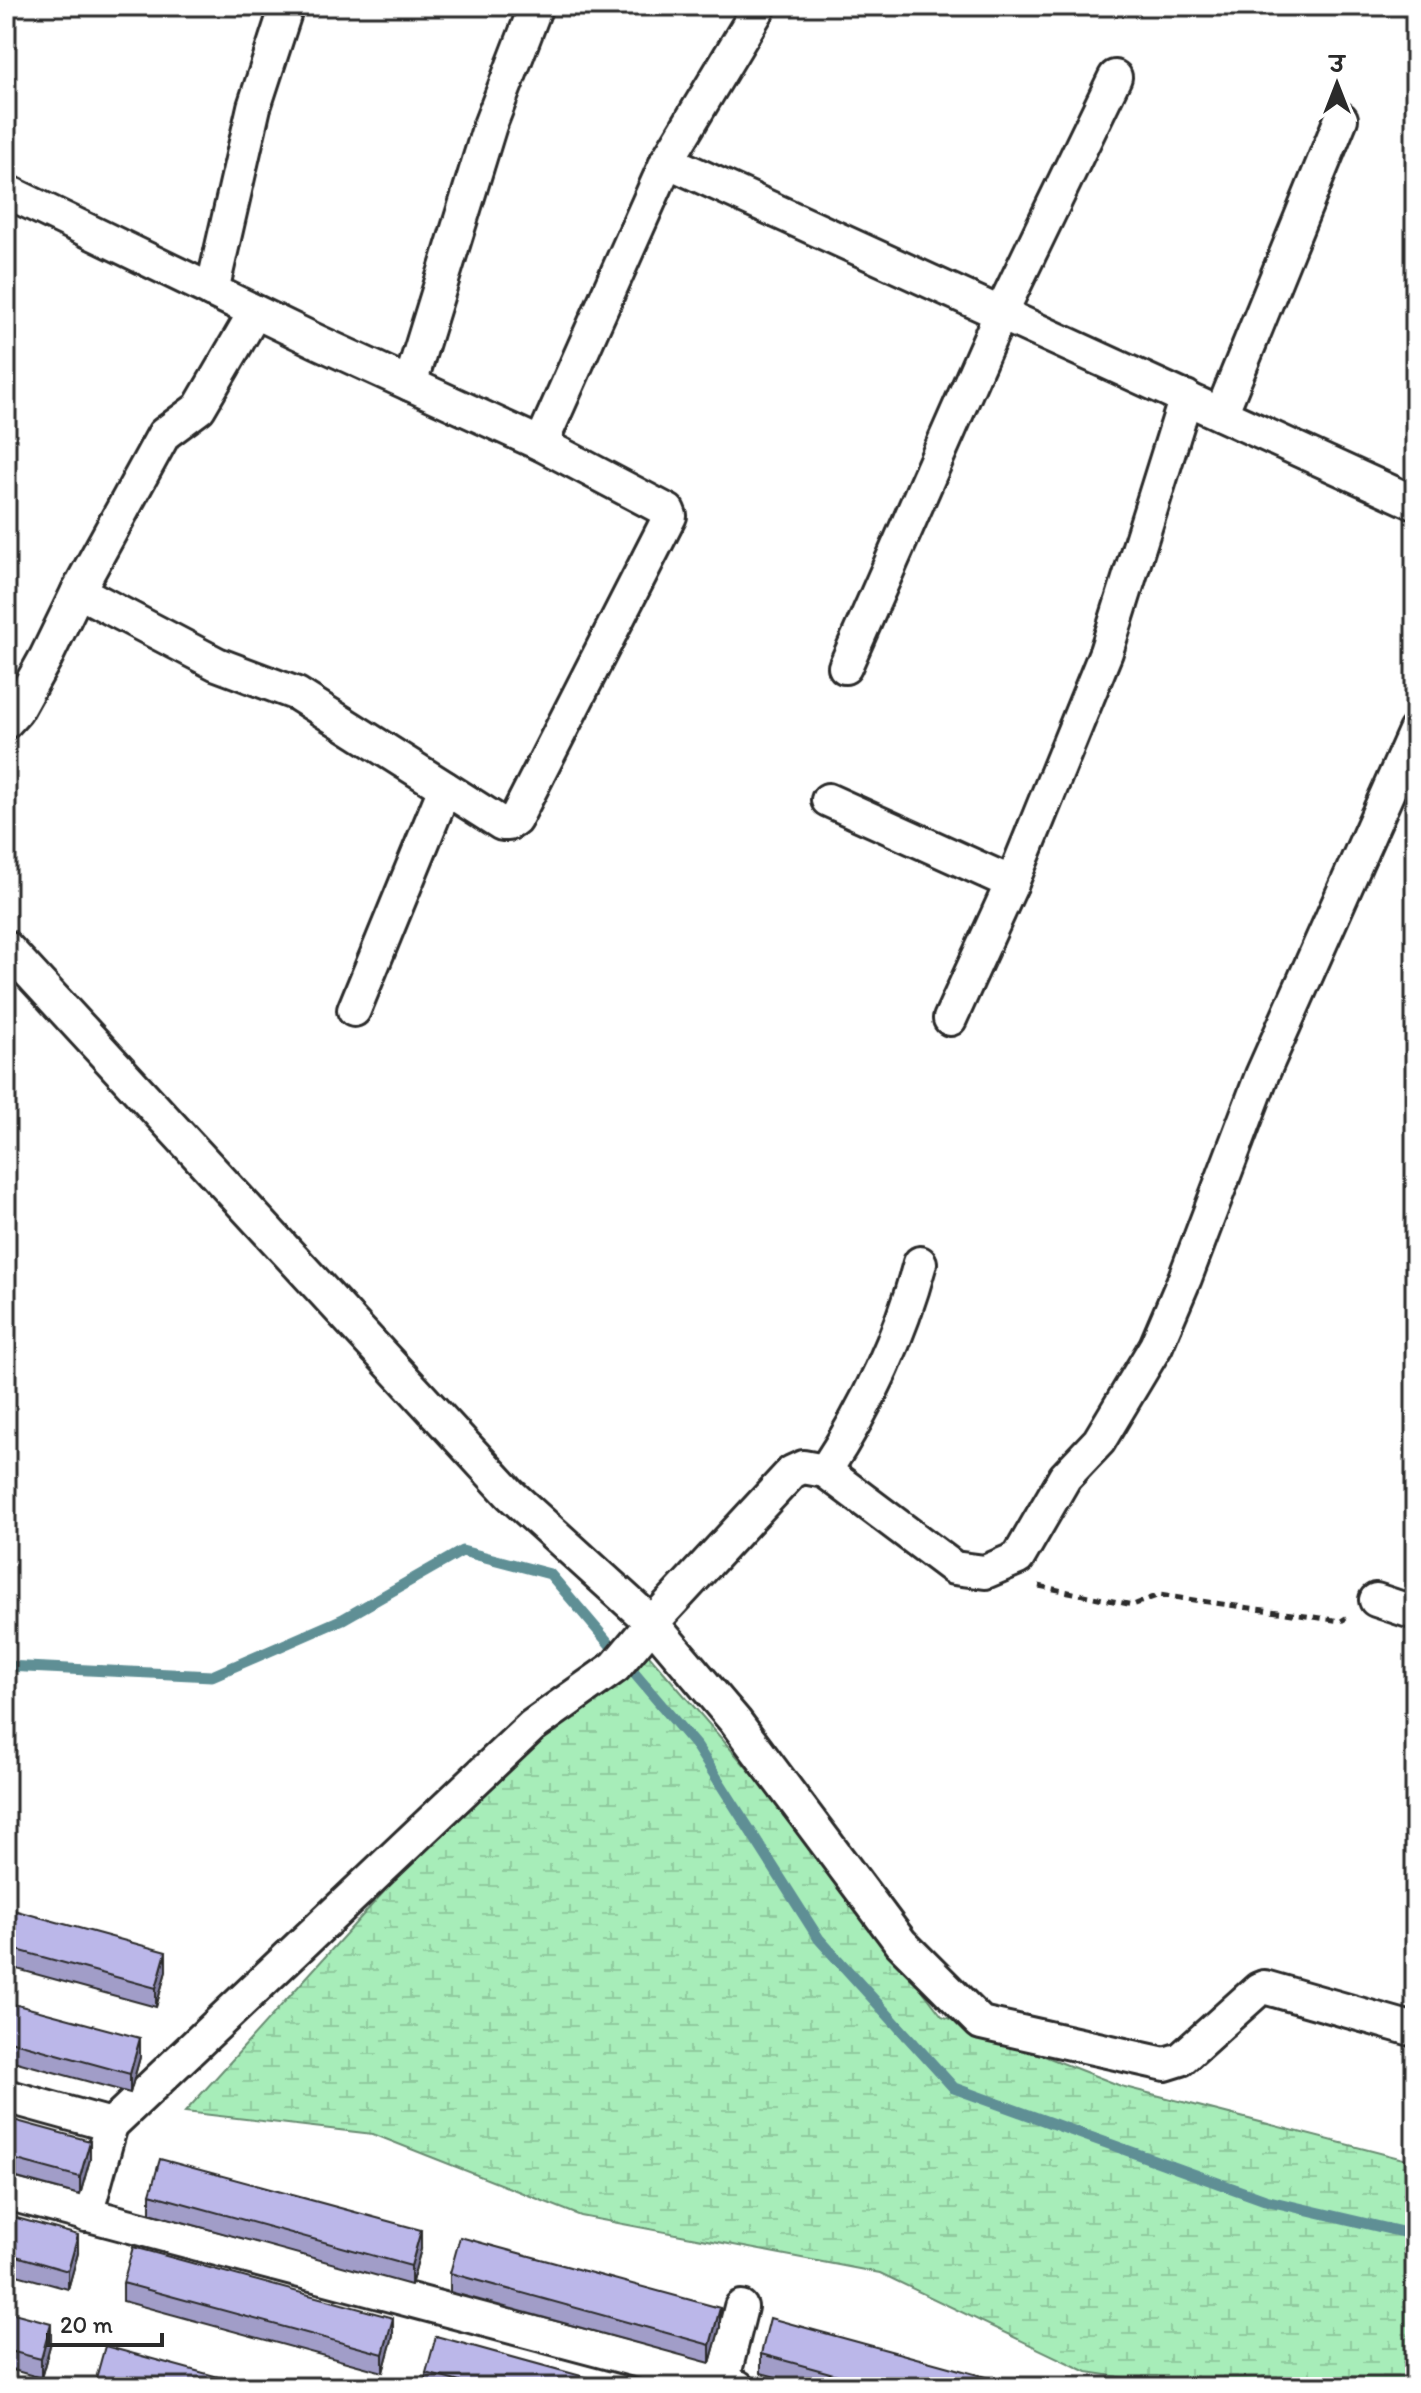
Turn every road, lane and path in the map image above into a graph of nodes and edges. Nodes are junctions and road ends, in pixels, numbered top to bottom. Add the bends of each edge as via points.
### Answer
1 (287, 6) edge
2 (536, 6) edge
3 (760, 6) edge
4 (1115, 77) dead end
5 (1341, 119) dead end
6 (667, 161) junction
7 (6, 191) edge
8 (212, 291) junction
9 (255, 312) junction
10 (1000, 315) junction
11 (410, 384) junction
12 (1186, 397) junction
13 (1221, 414) junction
14 (541, 444) junction
15 (1415, 503) edge
16 (78, 591) junction
17 (845, 667) dead end
18 (6, 722) edge
19 (1415, 731) edge
20 (445, 788) junction
21 (828, 800) dead end
22 (1012, 883) junction
23 (6, 947) edge
24 (354, 1010) dead end
25 (950, 1019) dead end
26 (920, 1263) dead end
27 (825, 1471) junction
28 (1018, 1558) junction
29 (1376, 1600) joint
30 (1415, 1613) edge
31 (648, 1628) junction
32 (1415, 2030) edge
33 (6, 2096) edge
34 (111, 2125) junction
35 (6, 2193) edge
36 (86, 2215) junction
37 (741, 2307) dead end
38 (727, 2386) edge

1 - 8 street via 254,107
2 - 11 street via 486,139
3 - 6 street
4 - 10 street
5 - 13 street
6 - 10 street
6 - 14 street
7 - 8 street
8 - 9 street
9 - 11 street
9 - 16 street via 199,408 164,434
10 - 12 street
10 - 17 street
11 - 14 street
12 - 13 street
12 - 22 street via 1106,652
13 - 15 street
14 - 20 street via 668,511 669,521 515,820 502,824
16 - 18 street
16 - 20 street via 217,664 297,694
19 - 28 street via 1262,1075 1156,1346 1099,1441 1065,1477
20 - 24 street
21 - 22 street
22 - 25 street
23 - 31 street via 510,1494
26 - 27 street via 876,1382
27 - 28 street via 954,1568 985,1572
27 - 31 street via 803,1467 792,1472
28 - 29 path via 1032,1585 1133,1605 1159,1595 1341,1621
29 - 30 street
31 - 32 street via 735,1721 901,1943 981,2023 1165,2064 1181,2059 1264,1987
31 - 34 street via 615,1667 532,1726
33 - 34 street
34 - 36 street
35 - 36 street
36 - 38 street
37 - 38 street

